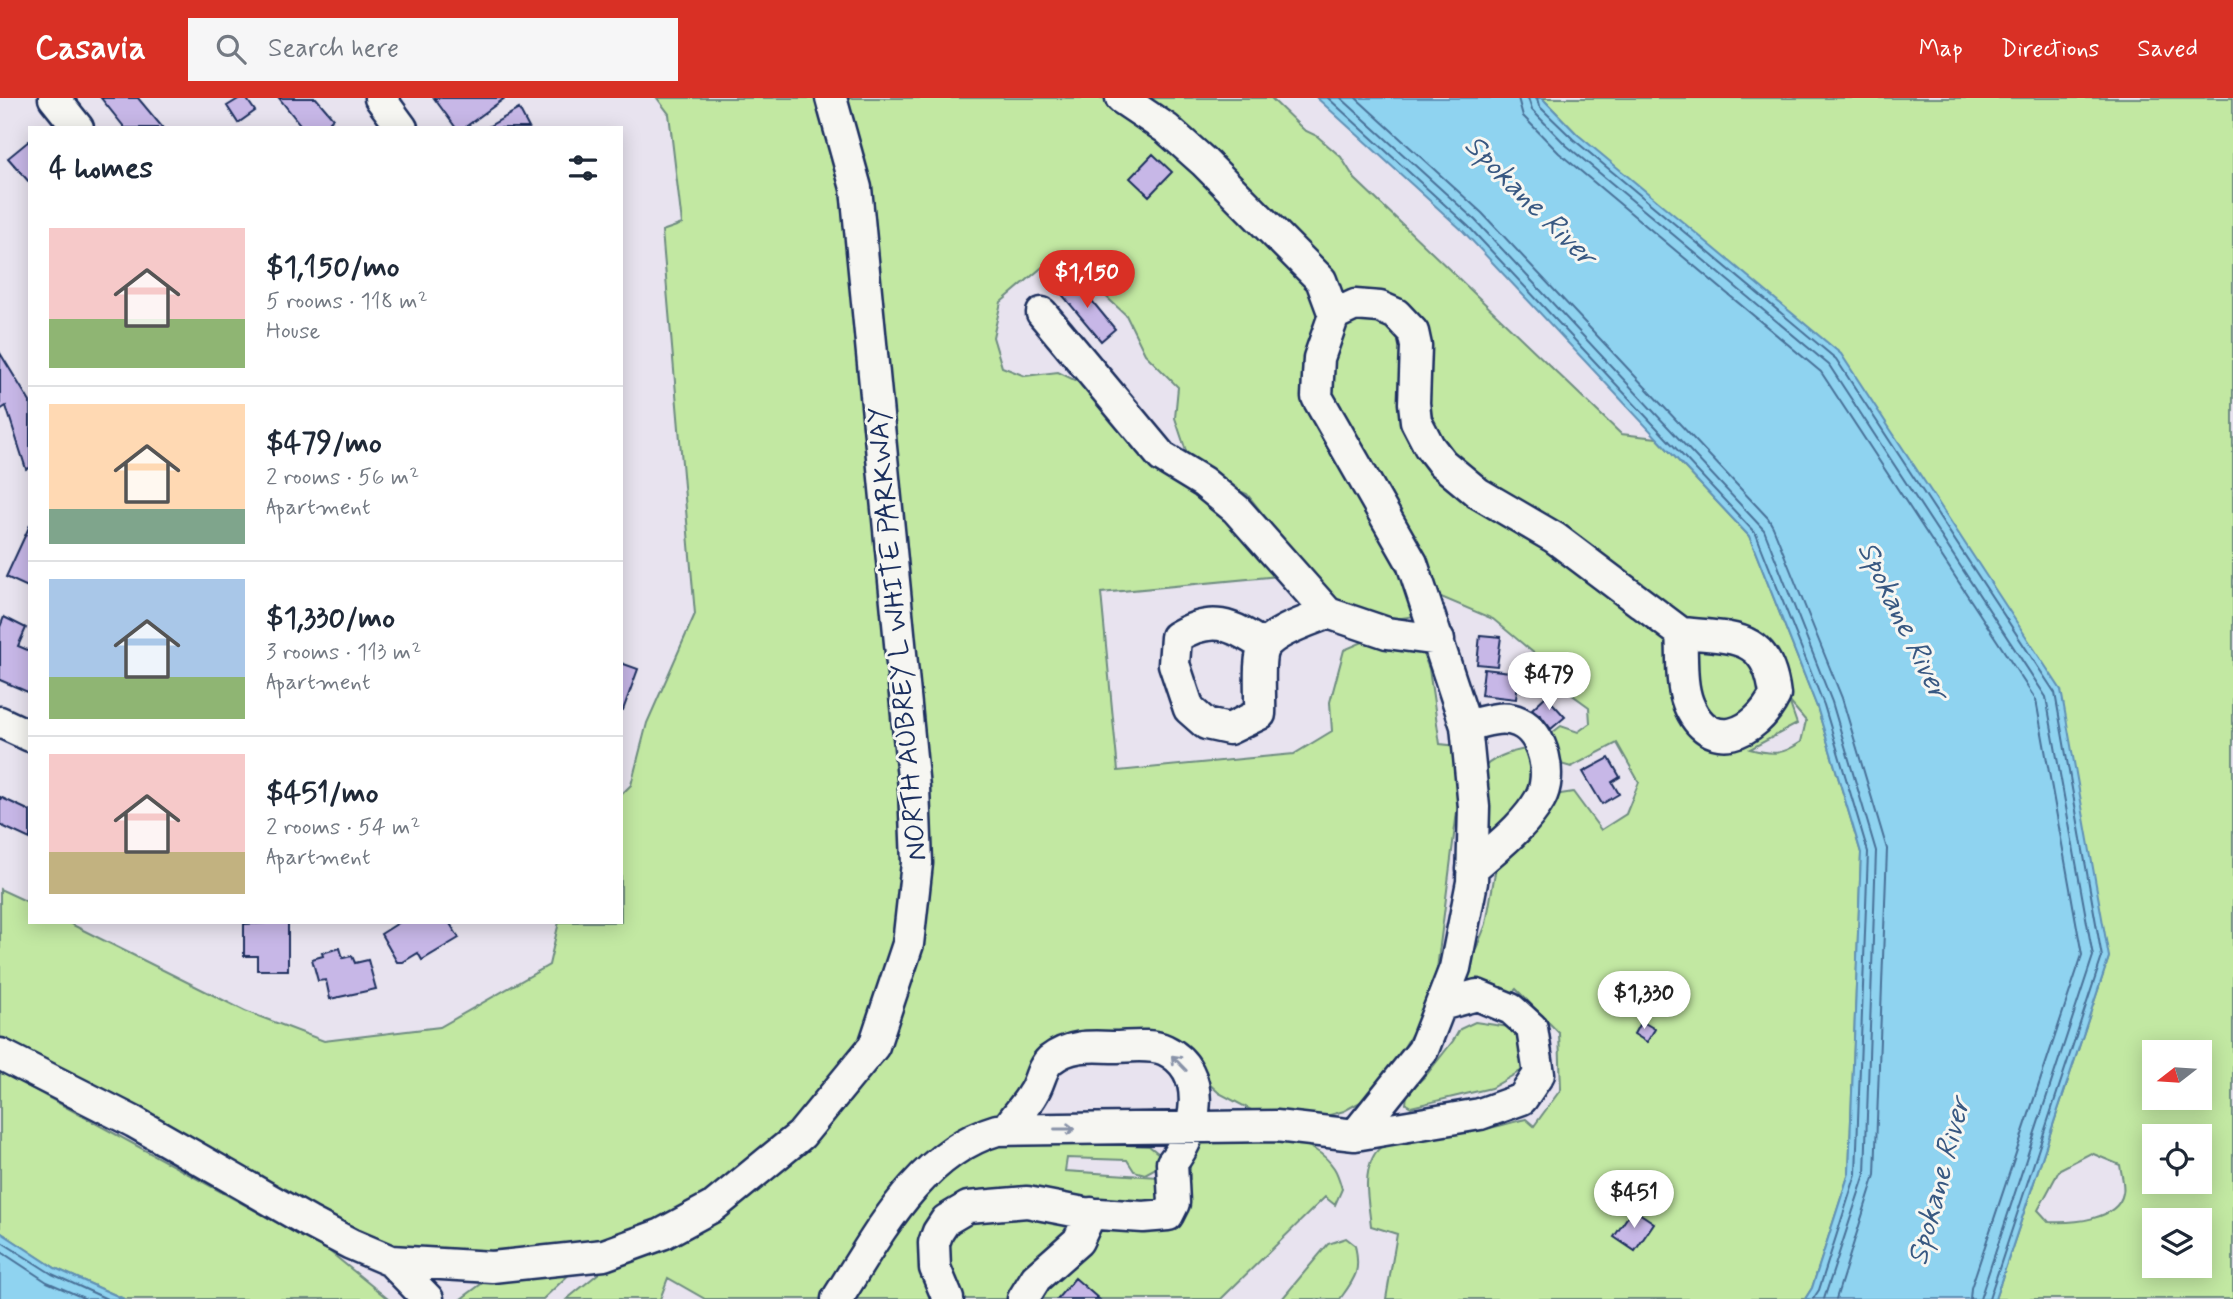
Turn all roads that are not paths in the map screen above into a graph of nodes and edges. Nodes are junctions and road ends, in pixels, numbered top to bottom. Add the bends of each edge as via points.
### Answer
1 (54, 98) edge
2 (380, 98) edge
3 (831, 98) edge
4 (1121, 98) edge
5 (76, 126) edge
6 (400, 126) edge
7 (1042, 313) dead end
8 (1334, 315) junction
9 (1328, 613) junction
10 (1681, 633) dead end
11 (1439, 640) junction
12 (1264, 646) dead end
13 (0, 722) edge
14 (1466, 726) junction
15 (28, 735) edge
16 (1472, 869) junction
17 (1441, 1005) junction
18 (0, 1055) edge
19 (1192, 1125) junction
20 (1004, 1126) junction
21 (1355, 1135) junction
22 (1091, 1213) junction
23 (391, 1261) junction
24 (428, 1299) edge
25 (837, 1299) edge
26 (948, 1299) edge
27 (1023, 1299) edge

1 - 5 street
2 - 6 street
3 - 23 street, NORTH AUBREY L WHITE PARKWAY via 856,188 914,788 916,863 908,944 874,1046 801,1135 714,1206 663,1234 604,1255 492,1267
4 - 8 street via 1167,129 1321,280
7 - 9 street via 1162,457 1236,509
8 - 10 street via 1356,305 1380,307 1402,319 1413,332 1416,346 1416,421 1442,463 1478,493 1555,538
8 - 11 street via 1319,358 1317,397 1412,563
9 - 11 street via 1387,633
9 - 12 street via 1283,631
11 - 14 street
13 - 15 street
14 - 16 street via 1474,807
14 - 16 street via 1502,718 1519,722 1531,731 1542,750 1547,772 1542,797 1521,825
16 - 17 street via 1455,968
17 - 21 street via 1423,1050
17 - 21 street via 1477,995 1511,1009 1532,1028 1539,1074 1522,1099 1480,1114
18 - 23 street, NORTH AUBREY L WHITE PARKWAY via 134,1122 319,1228
20 -> 19 street via 1134,1129
19 -> 20 street via 1196,1092 1182,1062 1165,1050 1145,1046 1087,1046 1066,1050 1047,1062 1034,1093
19 - 21 street via 1276,1126
19 - 22 street via 1184,1148 1172,1163 1174,1203 1168,1215
20 - 25 street via 961,1145 936,1165 894,1209
22 - 26 street via 1013,1202 968,1207 946,1220 934,1243 935,1268
22 - 27 street via 1078,1241 1036,1278
23 - 24 street

